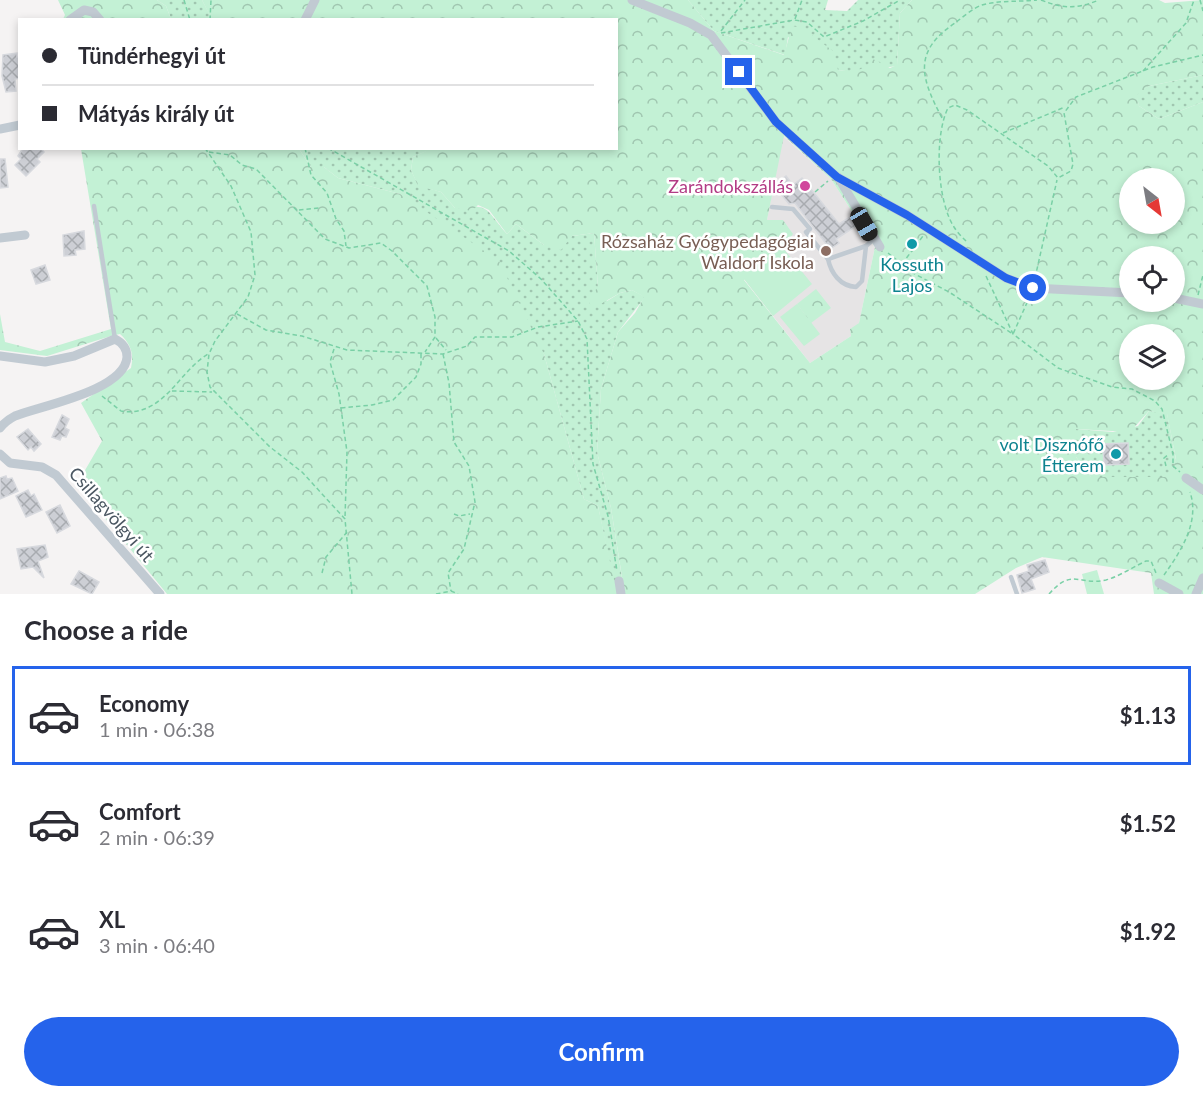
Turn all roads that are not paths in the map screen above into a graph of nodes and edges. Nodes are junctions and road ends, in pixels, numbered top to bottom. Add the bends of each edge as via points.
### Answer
1 (315, 0) edge
2 (632, 0) edge
3 (73, 18) edge
4 (98, 18) edge
5 (306, 18) edge
6 (18, 125) edge
7 (0, 129) edge
8 (836, 176) junction
9 (94, 206) dead end
10 (772, 207) dead end
11 (25, 235) dead end
12 (0, 238) edge
13 (877, 243) joint
14 (866, 246) junction
15 (828, 259) junction
16 (1119, 292) edge
17 (1185, 299) edge
18 (1200, 300) edge
19 (115, 339) junction
20 (0, 356) edge
21 (0, 428) edge
22 (0, 454) edge
23 (1186, 478) road end
24 (1203, 490) edge
25 (1011, 577) dead end
26 (1203, 578) edge
27 (619, 581) road end
28 (1159, 582) road end
29 (160, 594) edge
30 (621, 594) edge
31 (1017, 594) edge
32 (1179, 594) edge
33 (1196, 594) edge

1 - 5 street
2 - 8 street via 711,35 776,122
3 - 4 street via 84,10
6 - 7 street
8 - 13 street
8 - 16 street via 1006,278 1033,288
9 - 19 lane
10 - 15 lane via 793,209
11 - 12 street
13 - 14 lane
14 - 15 lane
14 - 15 lane via 864,273 856,287 837,278
17 - 18 street
19 - 20 street via 74,356 45,362
19 - 21 street via 125,348 126,362 115,375 78,397 14,416
22 - 29 street, Csillagvölgyi út via 10,463 42,467 56,475
23 - 24 street
25 - 31 lane
26 - 33 street
27 - 30 street
28 - 32 street

